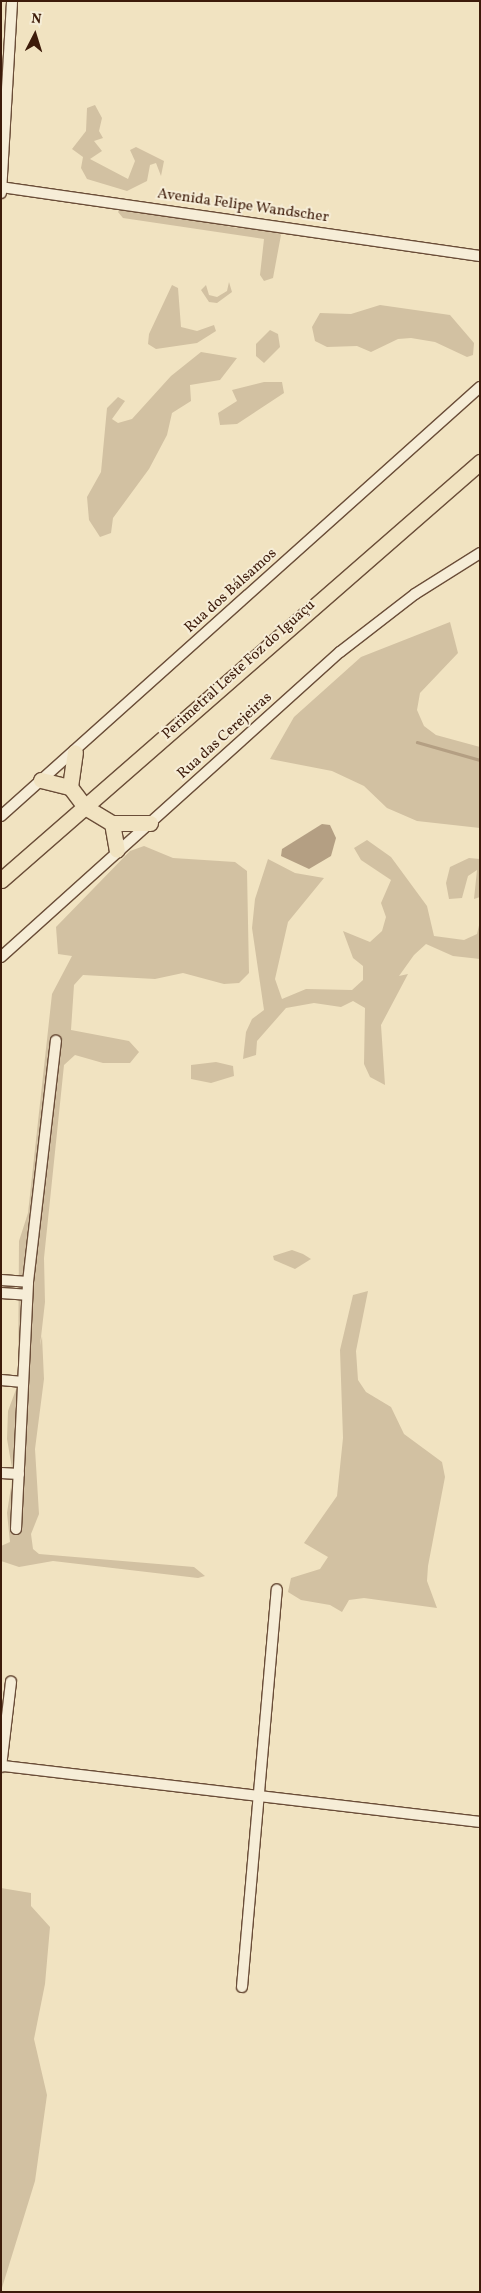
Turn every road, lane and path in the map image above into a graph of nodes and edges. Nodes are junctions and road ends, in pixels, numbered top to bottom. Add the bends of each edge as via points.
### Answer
1 (12, 1) edge
2 (5, 78) edge
3 (2, 187) edge
4 (1, 194) edge
5 (480, 256) edge
6 (480, 387) edge
7 (480, 462) edge
8 (480, 553) edge
9 (75, 752) junction
10 (41, 780) junction
11 (70, 787) junction
12 (85, 807) junction
13 (1, 816) edge
14 (112, 823) junction
15 (150, 824) junction
16 (117, 850) junction
17 (1, 880) edge
18 (1, 957) edge
19 (56, 1041) dead end
20 (1, 1280) edge
21 (28, 1282) junction
22 (1, 1293) edge
23 (27, 1295) junction
24 (1, 1380) edge
25 (23, 1382) junction
26 (1, 1473) edge
27 (19, 1474) junction
28 (16, 1529) dead end
29 (277, 1590) dead end
30 (11, 1682) dead end
31 (3, 1766) edge
32 (260, 1795) junction
33 (480, 1822) edge
34 (242, 1987) dead end

1 - 2 street
2 - 3 street
3 - 4 street
3 - 5 street, Avenida Felipe Wandscher
6 - 9 street, Rua dos Bálsamos
7 - 12 highway, Perimetral Leste Foz do Iguaçu
8 - 15 street, Rua das Cerejeiras via 364,632
9 - 10 street, Rua dos Bálsamos
9 - 11 highway
10 - 11 highway
10 - 13 street, Rua dos Bálsamos
11 - 12 highway
12 - 14 highway
12 - 17 highway, Perimetral Leste Foz do Iguaçu
14 - 15 highway
14 - 16 highway
15 - 16 street, Rua das Cerejeiras
16 - 18 street, Rua das Cerejeiras
19 - 21 street
20 - 21 street
21 - 23 street
22 - 23 street
23 - 25 street
24 - 25 street
25 - 27 street
26 - 27 street
27 - 28 street
29 - 32 street
30 - 31 street
31 - 32 street
32 - 33 street
32 - 34 street

